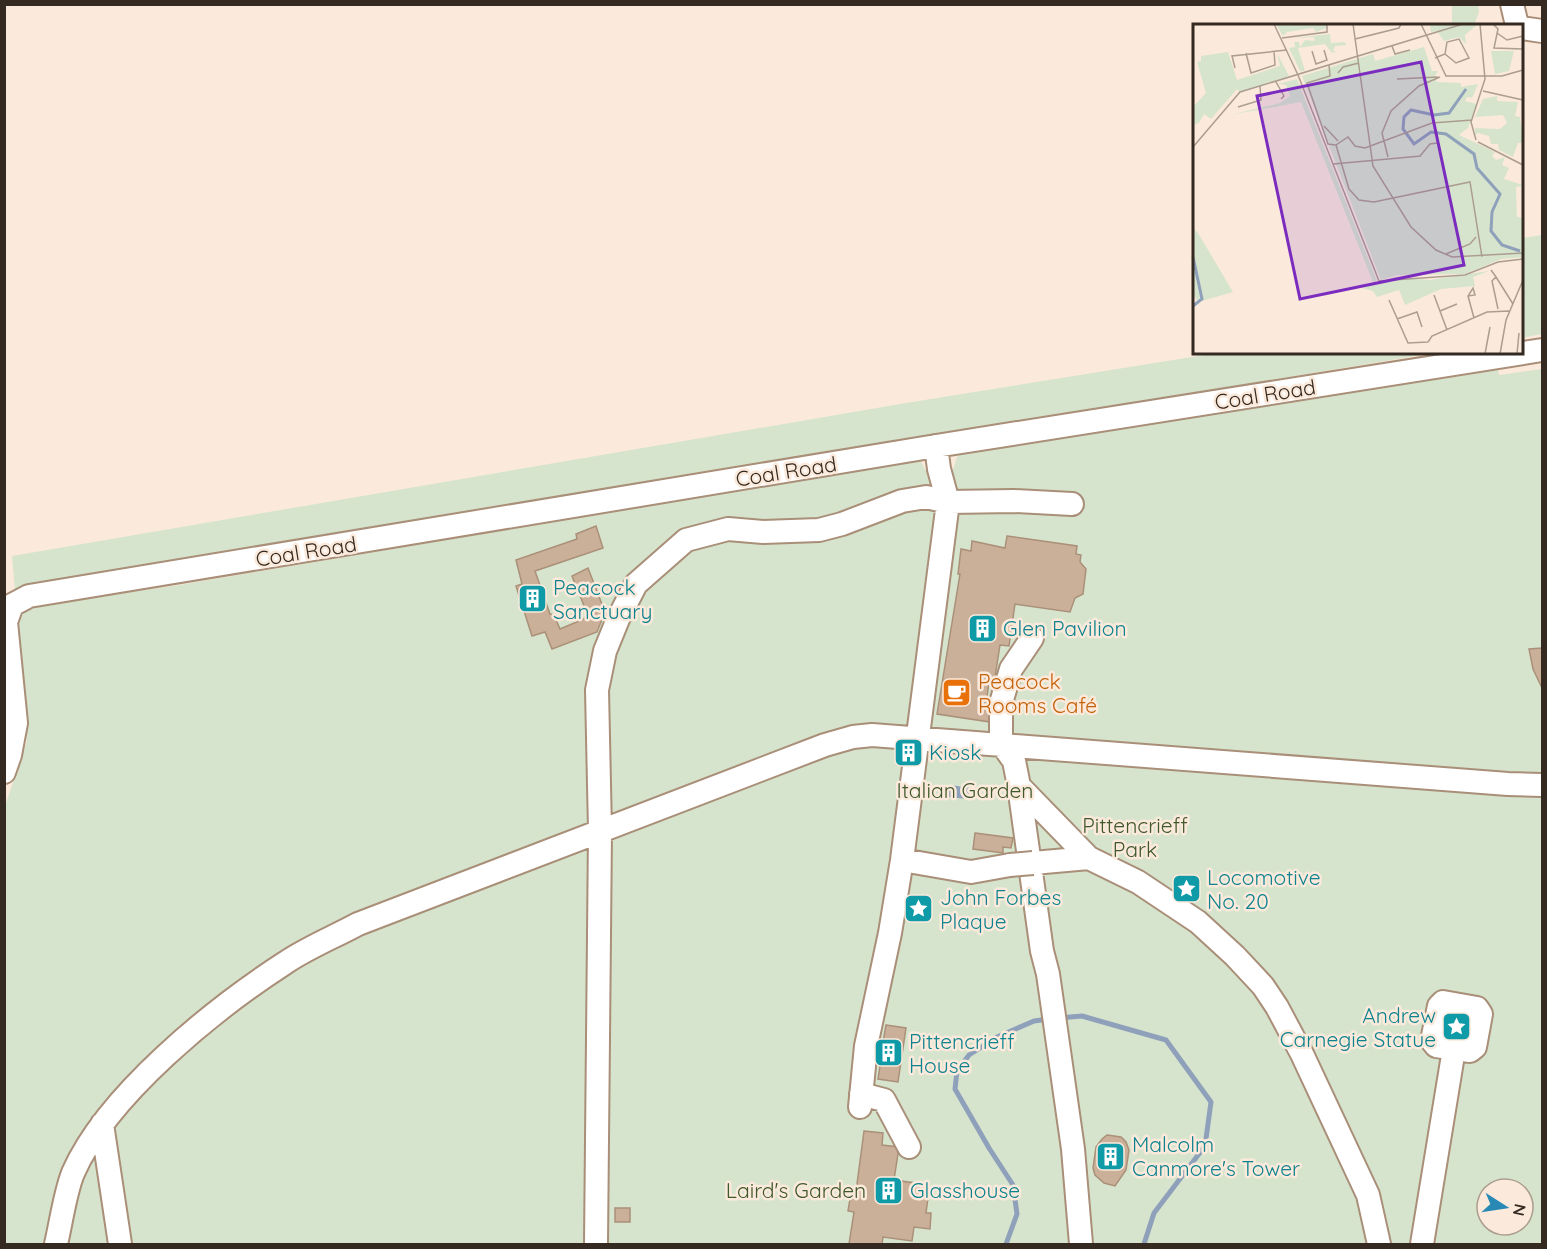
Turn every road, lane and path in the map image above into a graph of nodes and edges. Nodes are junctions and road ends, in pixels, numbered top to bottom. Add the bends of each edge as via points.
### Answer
1 (1512, 4) edge
2 (1518, 24) edge
3 (1523, 28) edge
4 (1542, 31) edge
5 (1542, 350) edge
6 (1523, 353) edge
7 (1517, 354) edge
8 (936, 446) junction
9 (948, 502) junction
10 (1072, 504) dead end
11 (1032, 638) dead end
12 (918, 739) junction
13 (1004, 747) junction
14 (4, 772) edge
15 (1542, 785) edge
16 (1019, 786) junction
17 (600, 831) junction
18 (1089, 858) junction
19 (902, 860) junction
20 (1454, 1048) dead end
21 (102, 1124) junction
22 (909, 1147) dead end
23 (56, 1245) edge
24 (120, 1245) edge
25 (596, 1245) edge
26 (1081, 1245) edge
27 (1379, 1245) edge
28 (1422, 1245) edge

1 - 2 street
3 - 4 street
5 - 6 street, Coal Road
7 - 8 street, Coal Road
8 - 9 street
8 - 14 street, Coal Road via 29,596 12,605 6,622 16,723
9 - 10 street
9 - 12 street
9 - 17 street via 926,497 902,501 819,530 728,529 686,540 636,584 605,651 597,690
11 - 13 street via 1011,669 1001,704
12 - 13 street
12 - 17 street via 872,735 825,745
12 - 19 street
13 - 15 street
13 - 16 street via 1014,760
16 - 18 street
16 - 26 street via 1073,1149
17 - 21 street via 358,924 286,962 213,1014 152,1068
17 - 25 street
18 - 19 street, bridge via 971,872
18 - 27 street via 1137,882 1198,922 1263,986 1302,1054 1368,1195
19 - 22 street via 869,1026 860,1101 884,1100
20 - 28 street
21 - 23 street via 73,1174
21 - 24 street

